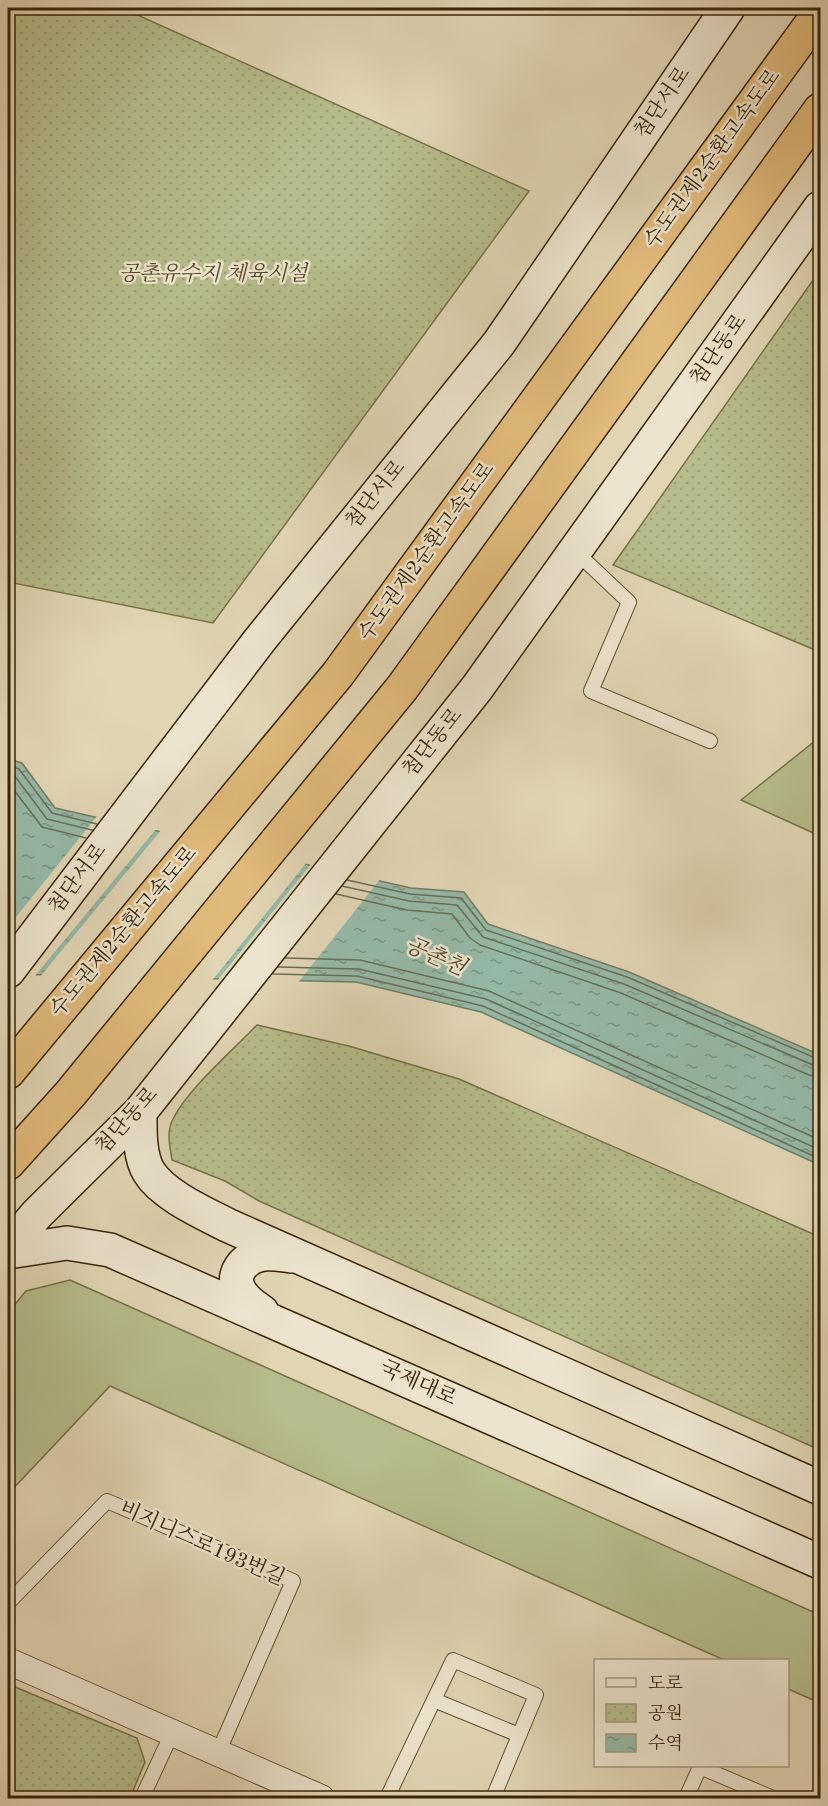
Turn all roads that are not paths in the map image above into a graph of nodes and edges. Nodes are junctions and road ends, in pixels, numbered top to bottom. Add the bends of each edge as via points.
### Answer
1 (728, 8) edge
2 (820, 12) edge
3 (820, 110) edge
4 (820, 208) edge
5 (576, 552) junction
6 (710, 741) dead end
7 (8, 971) edge
8 (8, 1072) edge
9 (140, 1112) junction
10 (8, 1163) edge
11 (8, 1250) edge
12 (297, 1256) junction
13 (275, 1320) junction
14 (820, 1488) edge
15 (820, 1562) edge
16 (8, 1603) edge
17 (8, 1661) edge
18 (434, 1700) junction
19 (172, 1734) junction
20 (519, 1735) junction
21 (218, 1753) junction
22 (142, 1798) edge
23 (321, 1798) edge
24 (387, 1798) edge
25 (493, 1798) edge
26 (686, 1798) edge
27 (773, 1798) edge

1 - 7 main road, 첨단서로 via 499,343 259,641
2 - 8 highway, 수도권제2순환고속도로 via 338,674
3 - 10 highway via 402,688 71,1093
4 - 5 main road, 첨단동로
5 - 6 lane via 629,602 591,691
5 - 9 main road, 첨단동로 via 477,688
9 - 11 main road, 첨단동로 via 37,1214
9 - 12 main road via 141,1144 149,1172 179,1200
11 - 13 main road, 국제대로 via 67,1243 110,1250
12 - 13 main road via 263,1254 239,1267 236,1278 240,1293
12 - 14 main road
13 - 15 main road, 국제대로
16 - 21 lane, 비지니스로193번길 via 107,1501 293,1581
17 - 19 street
18 - 20 lane
18 - 20 lane via 453,1660 536,1695
18 - 24 lane
19 - 21 street
19 - 22 lane
20 - 25 lane
21 - 23 street
26 - 27 lane via 700,1767

